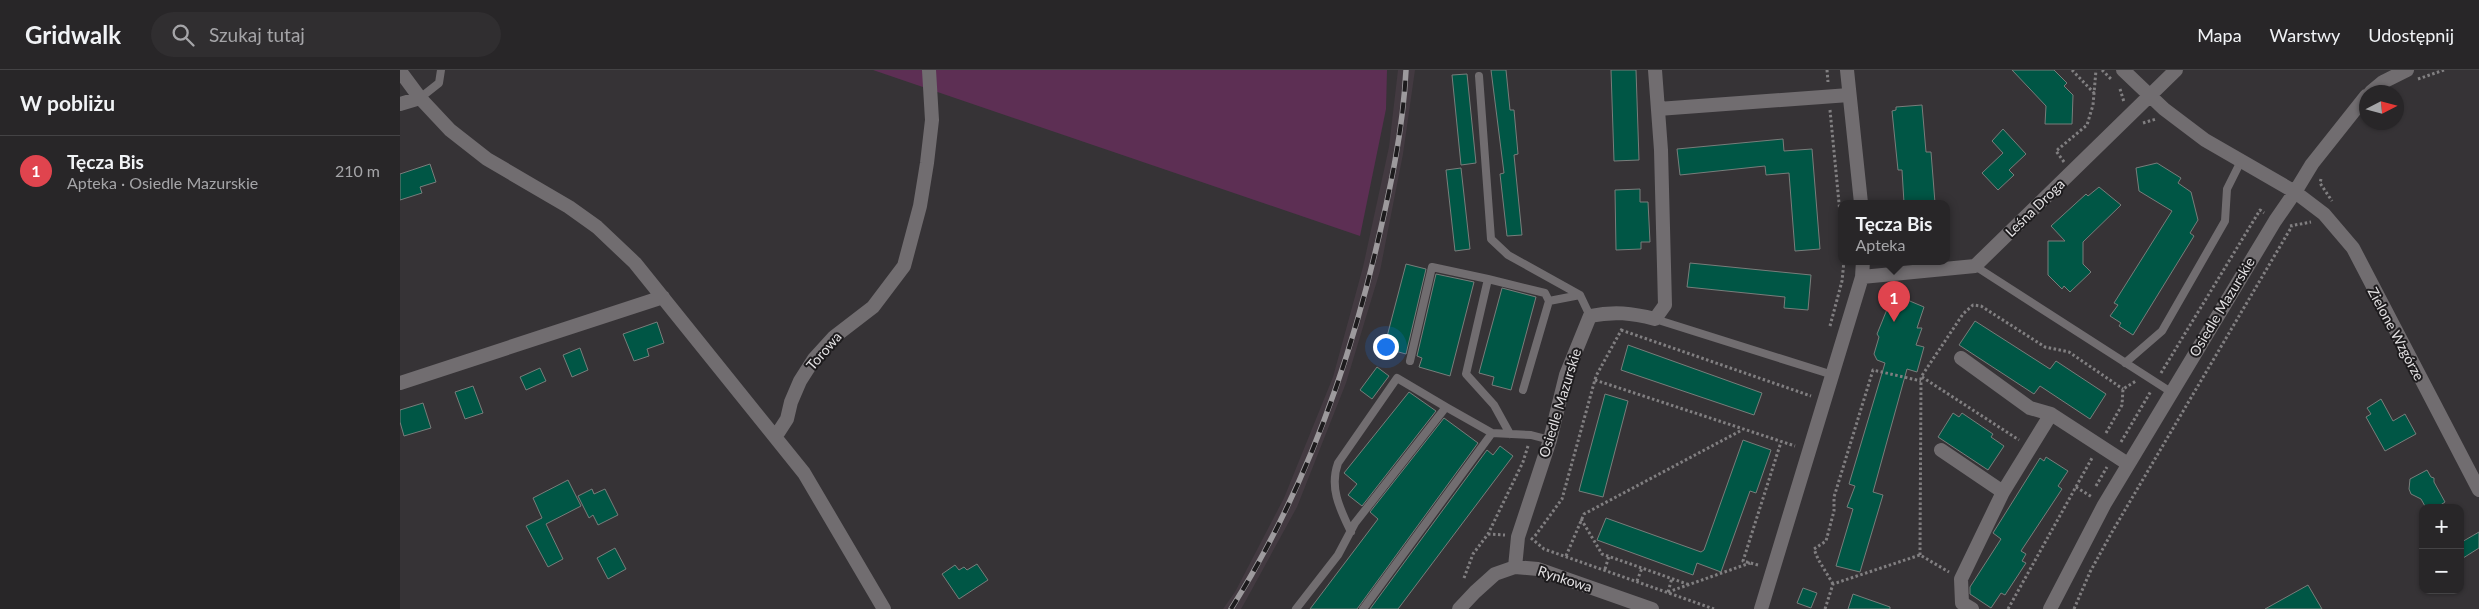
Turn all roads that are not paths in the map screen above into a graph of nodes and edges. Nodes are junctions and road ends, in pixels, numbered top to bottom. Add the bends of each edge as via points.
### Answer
1 (441, 70) edge
2 (1655, 70) edge
3 (1846, 70) edge
4 (2123, 70) edge
5 (2176, 70) edge
6 (2407, 70) edge
7 (400, 71) edge
8 (1479, 76) dead end
9 (930, 77) edge
10 (2379, 85) edge
11 (1849, 95) junction
12 (2150, 96) junction
13 (420, 98) junction
14 (400, 104) edge
15 (2359, 105) edge
16 (1658, 109) junction
17 (2241, 161) junction
18 (2295, 192) junction
19 (1861, 200) edge
20 (1863, 265) edge
21 (1975, 266) junction
22 (1862, 277) junction
23 (1488, 279) junction
24 (1580, 295) junction
25 (662, 297) junction
26 (1548, 300) junction
27 (1590, 316) junction
28 (1655, 319) junction
29 (1961, 358) dead end
30 (1410, 361) dead end
31 (2125, 363) junction
32 (1833, 375) junction
33 (400, 383) edge
34 (1523, 390) dead end
35 (2171, 392) junction
36 (1446, 407) junction
37 (2051, 414) junction
38 (1492, 432) junction
39 (1510, 434) junction
40 (776, 436) junction
41 (1550, 440) junction
42 (1941, 450) dead end
43 (2128, 464) junction
44 (2479, 490) edge
45 (2003, 492) junction
46 (1351, 532) junction
47 (1515, 567) junction
48 (884, 609) edge
49 (1296, 609) edge
50 (1363, 609) edge
51 (1459, 609) edge
52 (1652, 609) edge
53 (1761, 609) edge
54 (1972, 609) edge
55 (2050, 609) edge

1 - 13 lane via 439,84
2 - 16 street
3 - 11 street
4 - 12 street
5 - 12 street, Leśna Droga
6 - 10 street
7 - 13 street
8 - 24 lane via 1491,239 1508,255
9 - 40 street, Torowa via 932,120 922,197 904,266 873,307 834,337 814,359
11 - 16 street
11 - 19 street
12 - 17 street via 2205,140
12 - 21 street, Leśna Droga
13 - 14 street
13 - 25 street via 450,130 487,159 597,227 635,263
15 - 18 street, Osiedle Mazurskie via 2312,164
16 - 28 street via 1665,305
17 - 18 street
17 - 31 lane via 2227,189 2225,221 2162,331
18 - 35 street, Osiedle Mazurskie
18 - 44 street, Zielone Wzgórze via 2324,214 2353,248
20 - 22 street
21 - 22 street
21 - 31 lane
22 - 32 street
23 - 26 lane via 1545,293
23 - 30 lane via 1432,267
23 - 39 lane via 1466,374 1494,405
24 - 26 lane
24 - 27 lane
25 - 33 street
25 - 40 street
26 - 34 lane
27 - 28 street via 1612,312
27 - 41 street, Osiedle Mazurskie via 1566,375
28 - 32 lane
29 - 37 street via 2030,408
31 - 35 lane
32 - 53 street
35 - 43 street, Osiedle Mazurskie
36 - 38 lane
36 - 46 lane
36 - 46 lane via 1397,378 1338,463 1333,476 1337,503
37 - 43 street
37 - 45 street
38 - 39 lane
38 - 50 lane
39 - 41 lane
40 - 48 street via 804,472
41 - 47 street, Osiedle Mazurskie via 1518,537
42 - 45 street
43 - 55 street, Osiedle Mazurskie
45 - 54 street via 1960,579 1962,603
46 - 49 lane via 1338,555
47 - 51 street via 1496,574
47 - 52 street, Rynkowa via 1538,569

